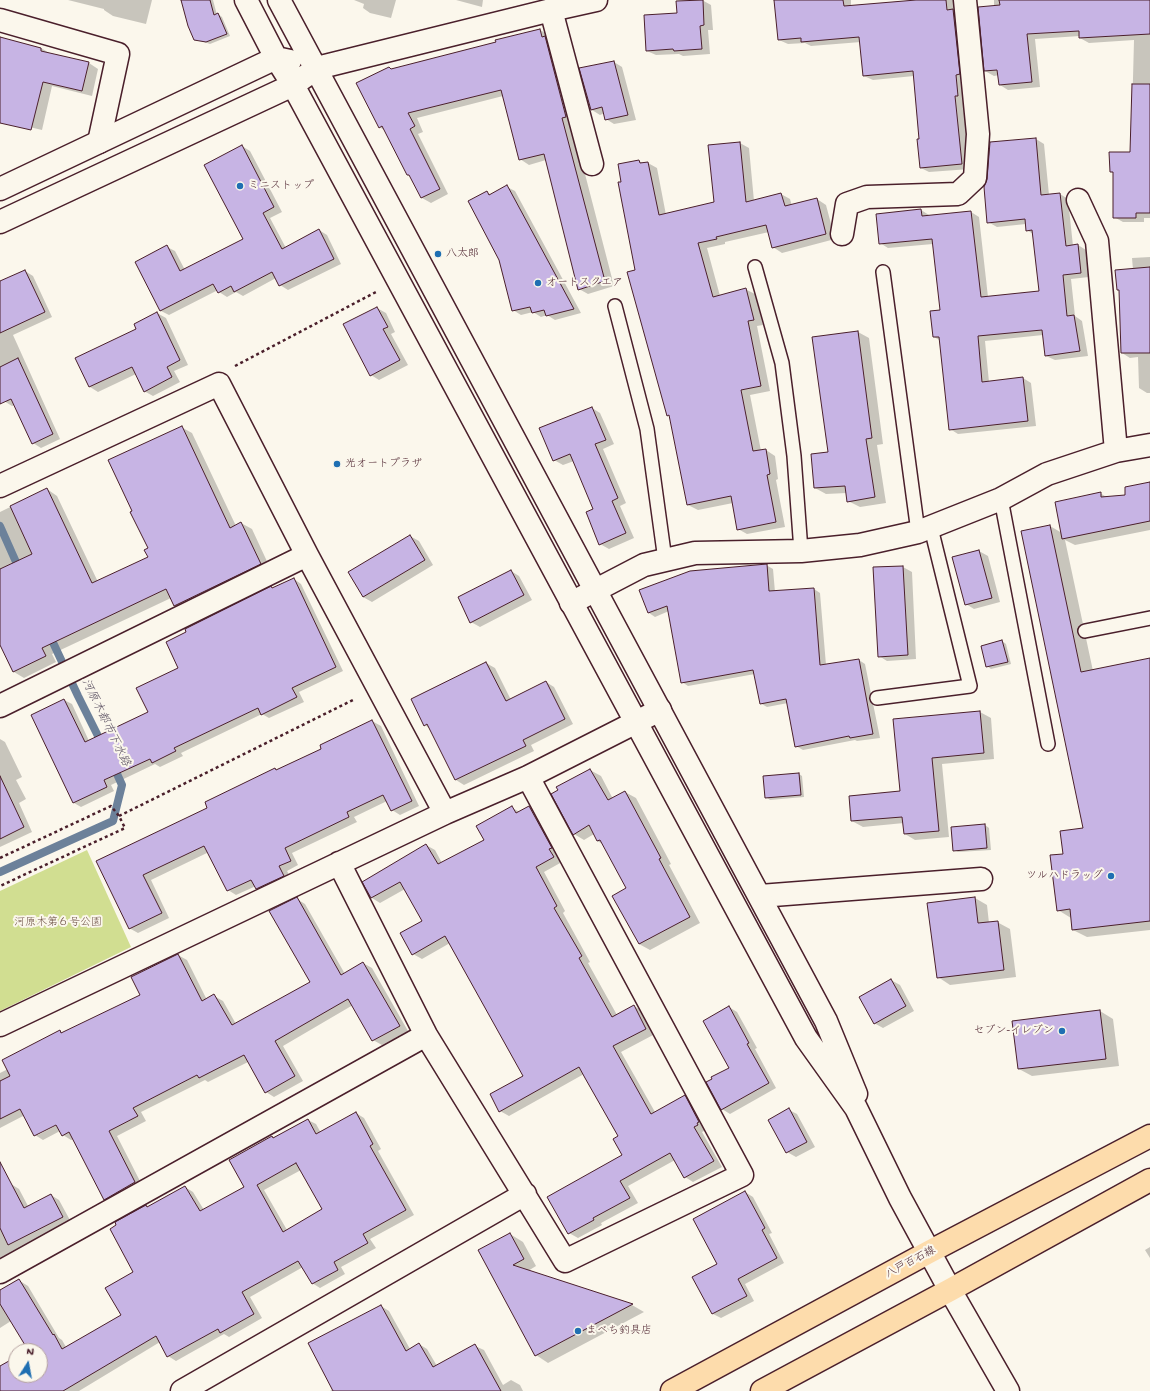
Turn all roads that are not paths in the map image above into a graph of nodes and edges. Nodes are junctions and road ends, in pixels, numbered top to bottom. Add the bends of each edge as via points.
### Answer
1 (246, 0) edge
2 (279, 0) edge
3 (596, 0) edge
4 (965, 0) edge
5 (551, 10) junction
6 (0, 20) edge
7 (276, 58) junction
8 (317, 68) junction
9 (293, 85) junction
10 (99, 142) junction
11 (592, 164) dead end
12 (0, 188) edge
13 (1078, 200) dead end
14 (0, 222) edge
15 (842, 234) dead end
16 (755, 267) dead end
17 (883, 272) dead end
18 (615, 306) dead end
19 (1150, 445) edge
20 (1116, 451) junction
21 (0, 486) edge
22 (1001, 499) junction
23 (924, 530) junction
24 (801, 551) junction
25 (307, 555) junction
26 (664, 560) junction
27 (595, 590) junction
28 (571, 603) junction
29 (1150, 618) edge
30 (1085, 631) dead end
31 (877, 698) dead end
32 (0, 706) edge
33 (660, 710) junction
34 (636, 723) junction
35 (1048, 744) dead end
36 (528, 777) junction
37 (445, 813) junction
38 (339, 863) junction
39 (981, 879) dead end
40 (760, 896) junction
41 (0, 1025) edge
42 (426, 1035) junction
43 (1150, 1136) edge
44 (1150, 1180) edge
45 (525, 1194) junction
46 (900, 1198) junction
47 (929, 1252) junction
48 (0, 1272) edge
49 (950, 1290) junction
50 (182, 1391) edge
51 (672, 1391) edge
52 (762, 1391) edge
53 (1008, 1391) edge

1 - 7 street
2 - 8 street
3 - 5 street
4 - 15 street via 978,134 975,178 958,194 867,197 846,204
5 - 8 street
5 - 11 street
6 - 10 street via 118,54
7 - 8 street
7 - 9 street
7 - 10 street
8 - 9 street
8 - 27 street
9 - 14 street
9 - 28 street
10 - 12 street
13 - 20 street via 1097,241
16 - 24 lane via 782,363 794,456
17 - 23 lane
18 - 26 lane via 647,429
19 - 20 street
20 - 22 street via 1047,474
21 - 25 street via 219,384
22 - 23 street
22 - 35 lane
23 - 24 street via 860,545
23 - 31 lane via 970,686
24 - 26 street via 695,553
25 - 32 street
25 - 37 street
26 - 27 street via 644,565
27 - 28 street
27 - 33 street
28 - 34 street
29 - 30 lane
33 - 34 street
33 - 40 street
34 - 36 street
34 - 46 street via 806,1038 856,1108
36 - 37 street
36 - 45 street via 742,1175 565,1261
37 - 38 street
38 - 41 street
38 - 42 street
39 - 40 street
40 - 46 street via 826,1021
42 - 45 street
42 - 48 street
43 - 47 main road, 八戸百石線
44 - 49 main road
45 - 50 street
46 - 47 street
47 - 49 street
47 - 51 main road, 八戸百石線
49 - 52 main road
49 - 53 street

